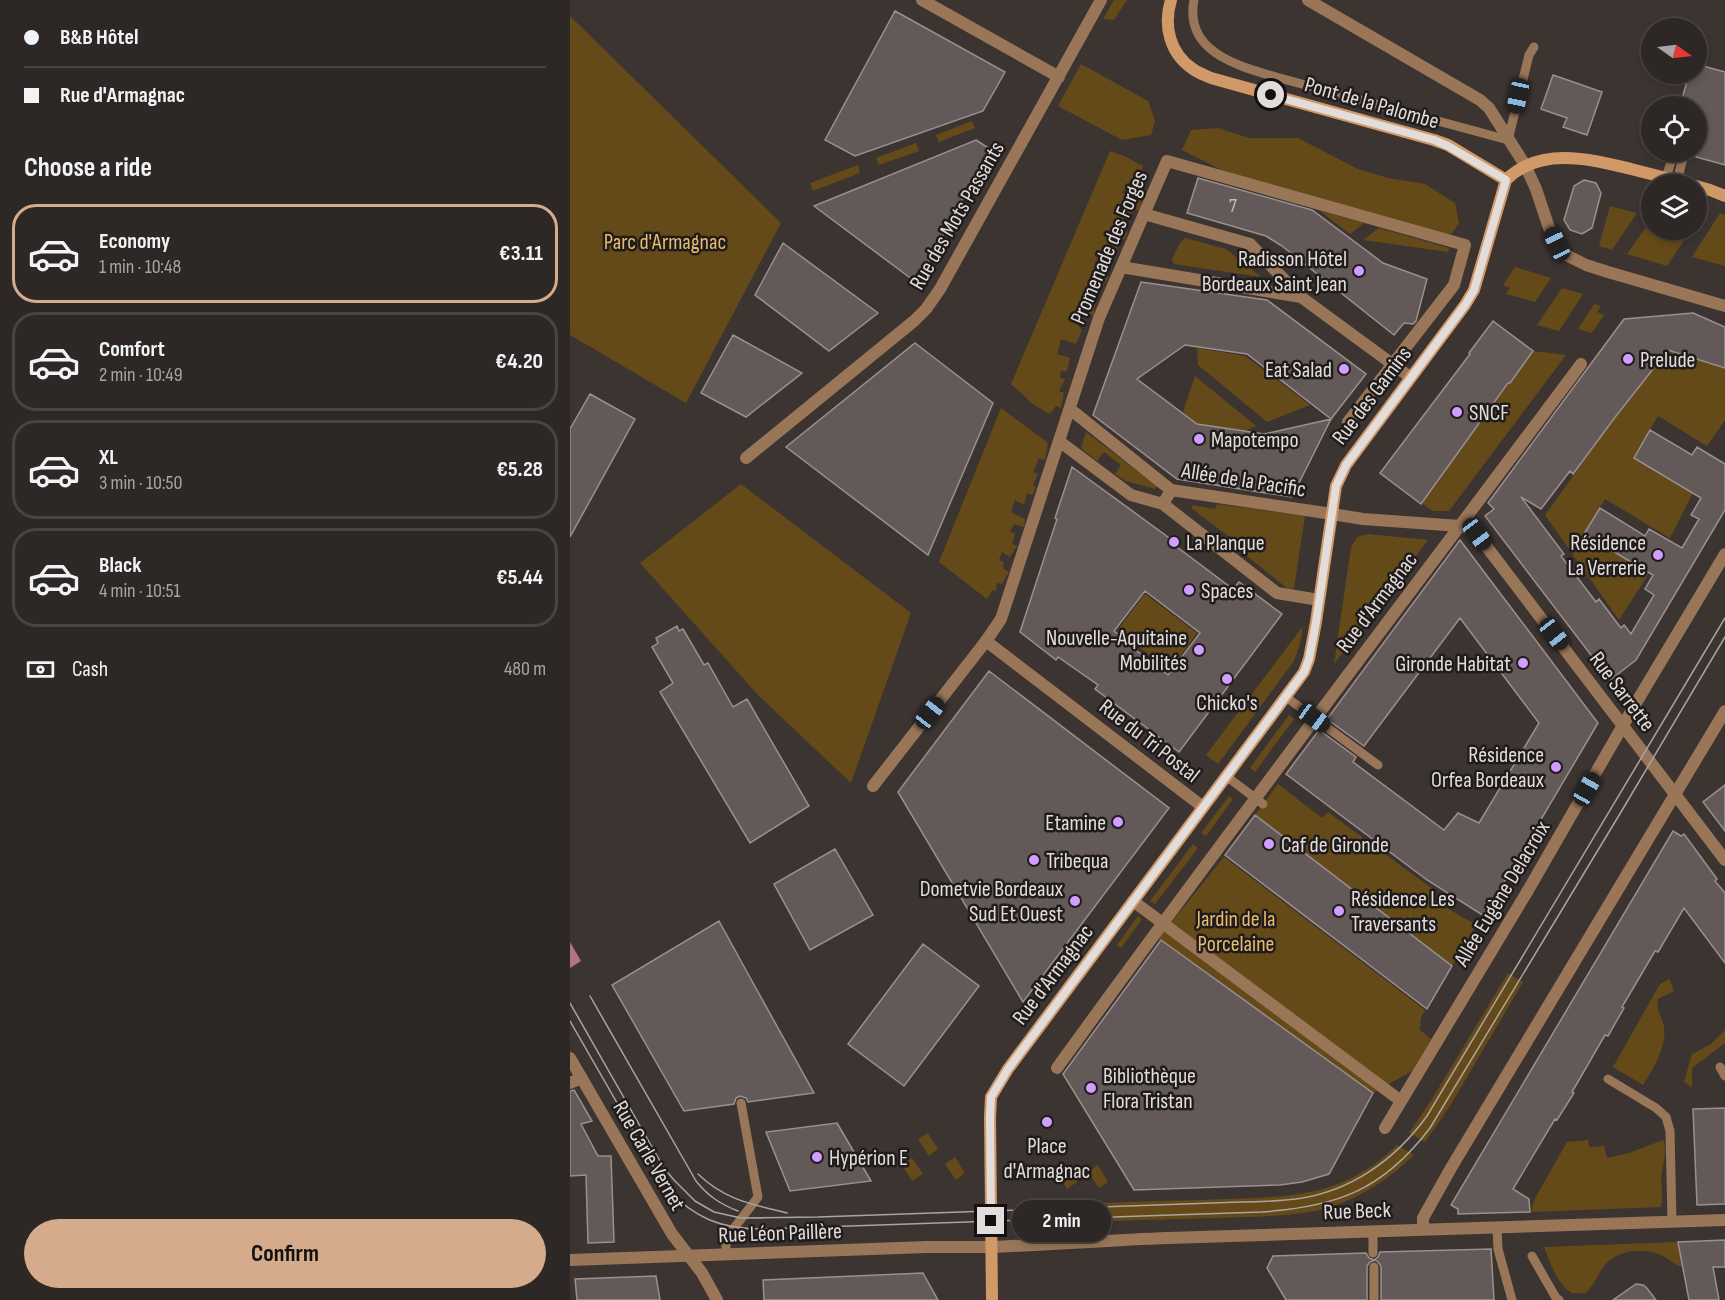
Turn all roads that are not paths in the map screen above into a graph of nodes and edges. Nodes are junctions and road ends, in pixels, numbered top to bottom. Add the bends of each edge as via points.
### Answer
1 (922, 0) edge
2 (1101, 0) edge
3 (1171, 0) edge
4 (1194, 0) edge
5 (1308, 0) edge
6 (1534, 47) dead end
7 (1059, 77) junction
8 (1508, 140) junction
9 (1525, 165) junction
10 (1650, 174) edge
11 (1506, 180) junction
12 (1707, 189) edge
13 (1725, 196) edge
14 (1144, 214) junction
15 (1121, 267) junction
16 (1301, 297) junction
17 (1725, 306) edge
18 (1392, 364) junction
19 (1581, 364) dead end
20 (1410, 377) junction
21 (1070, 409) junction
22 (1348, 422) dead end
23 (1059, 441) junction
24 (746, 458) dead end
25 (1171, 490) junction
26 (1163, 504) junction
27 (1332, 514) junction
28 (1460, 526) junction
29 (1725, 554) edge
30 (1319, 600) junction
31 (986, 641) junction
32 (1304, 672) joint
33 (1286, 697) junction
34 (1725, 711) edge
35 (1314, 718) junction
36 (1623, 725) junction
37 (1378, 765) dead end
38 (1226, 776) junction
39 (873, 786) dead end
40 (1675, 795) junction
41 (1260, 801) junction
42 (1203, 807) junction
43 (1725, 860) edge
44 (1133, 901) junction
45 (1162, 923) junction
46 (570, 1058) edge
47 (1057, 1068) dead end
48 (1608, 1079) dead end
49 (576, 1081) edge
50 (1401, 1101) junction
51 (741, 1103) dead end
52 (1385, 1128) dead end
53 (1725, 1220) edge
54 (1671, 1222) junction
55 (1423, 1229) junction
56 (1497, 1229) junction
57 (1373, 1231) junction
58 (992, 1247) junction
59 (1373, 1253) dead end
60 (726, 1254) junction
61 (689, 1256) junction
62 (1532, 1256) dead end
63 (570, 1260) edge
64 (1374, 1267) dead end
65 (717, 1300) edge
66 (992, 1300) edge
67 (1374, 1300) edge
68 (1512, 1300) edge
69 (1559, 1300) edge

1 - 7 street
2 - 7 street, Rue des Mots Passants
3 - 11 main road, Pont de la Palombe via 1167,27 1175,51 1194,70 1434,140
4 - 8 lane via 1193,22 1198,35 1222,58 1276,77
5 - 8 street via 1480,100
6 - 8 lane
7 - 24 street, Rue des Mots Passants via 926,309
8 - 9 street
9 - 10 main road via 1548,159 1592,160
9 - 11 main road
9 - 17 street via 1549,228 1564,254 1608,273
11 - 20 main road, Rue des Gamins via 1474,290
12 - 13 main road
14 - 15 street, Promenade des Forges
14 - 16 street via 1250,244
14 - 18 street, Promenade des Forges via 1167,161 1465,245 1454,285
15 - 16 street
15 - 21 street, Promenade des Forges via 1099,318
16 - 18 street
18 - 20 street
18 - 22 street
19 - 28 street, Rue d'Armagnac
20 - 27 main road, Rue des Gamins via 1346,465 1336,486
21 - 23 street, Promenade des Forges
21 - 25 street, Allée de la Pacific
23 - 26 street via 1131,495
23 - 31 street, Promenade des Forges via 1000,619
25 - 26 street
25 - 27 street, Allée de la Pacific
26 - 30 street via 1277,593
27 - 28 street, Allée de la Pacific
27 - 30 main road, Rue des Gamins
28 - 35 street, Rue d'Armagnac
28 - 36 street, Rue Sarrette via 1477,534
29 - 36 street, Allée Eugène Delacroix
30 - 32 main road, Rue des Gamins
31 - 39 street, Promenade des Forges
31 - 42 street, Rue du Tri Postal
32 - 33 main road, Rue d'Armagnac
33 - 35 lane
33 - 38 main road, Rue d'Armagnac
34 - 40 street
35 - 37 lane
35 - 41 street, Rue d'Armagnac
36 - 40 street, Rue Sarrette
36 - 50 street, Allée Eugène Delacroix
38 - 41 lane
38 - 42 main road, Rue d'Armagnac
40 - 43 street, Rue Sarrette
40 - 55 street via 1451,1168 1424,1218
41 - 45 street, Rue d'Armagnac
42 - 44 main road, Rue d'Armagnac
44 - 45 street
44 - 58 main road, Rue d'Armagnac via 991,1097
45 - 47 street, Rue d'Armagnac
45 - 50 street
46 - 49 street, Rue Carle Vernet
48 - 54 lane via 1666,1117 1671,1131
49 - 61 street, Rue Carle Vernet
50 - 52 street, Allée Eugène Delacroix
51 - 60 lane via 758,1197 731,1232
53 - 54 street, Rue Beck
54 - 56 street, Rue Beck
55 - 56 street, Rue Beck
55 - 57 street, Rue Beck
56 - 68 lane via 1498,1249
57 - 58 street, Rue Beck
57 - 59 lane
58 - 60 street, Rue Léon Paillère
58 - 66 main road, Rue d'Armagnac
60 - 61 street, Rue Léon Paillère
61 - 63 street, Rue Léon Paillère
61 - 65 street, Rue Carle Vernet
62 - 69 lane
64 - 67 lane

